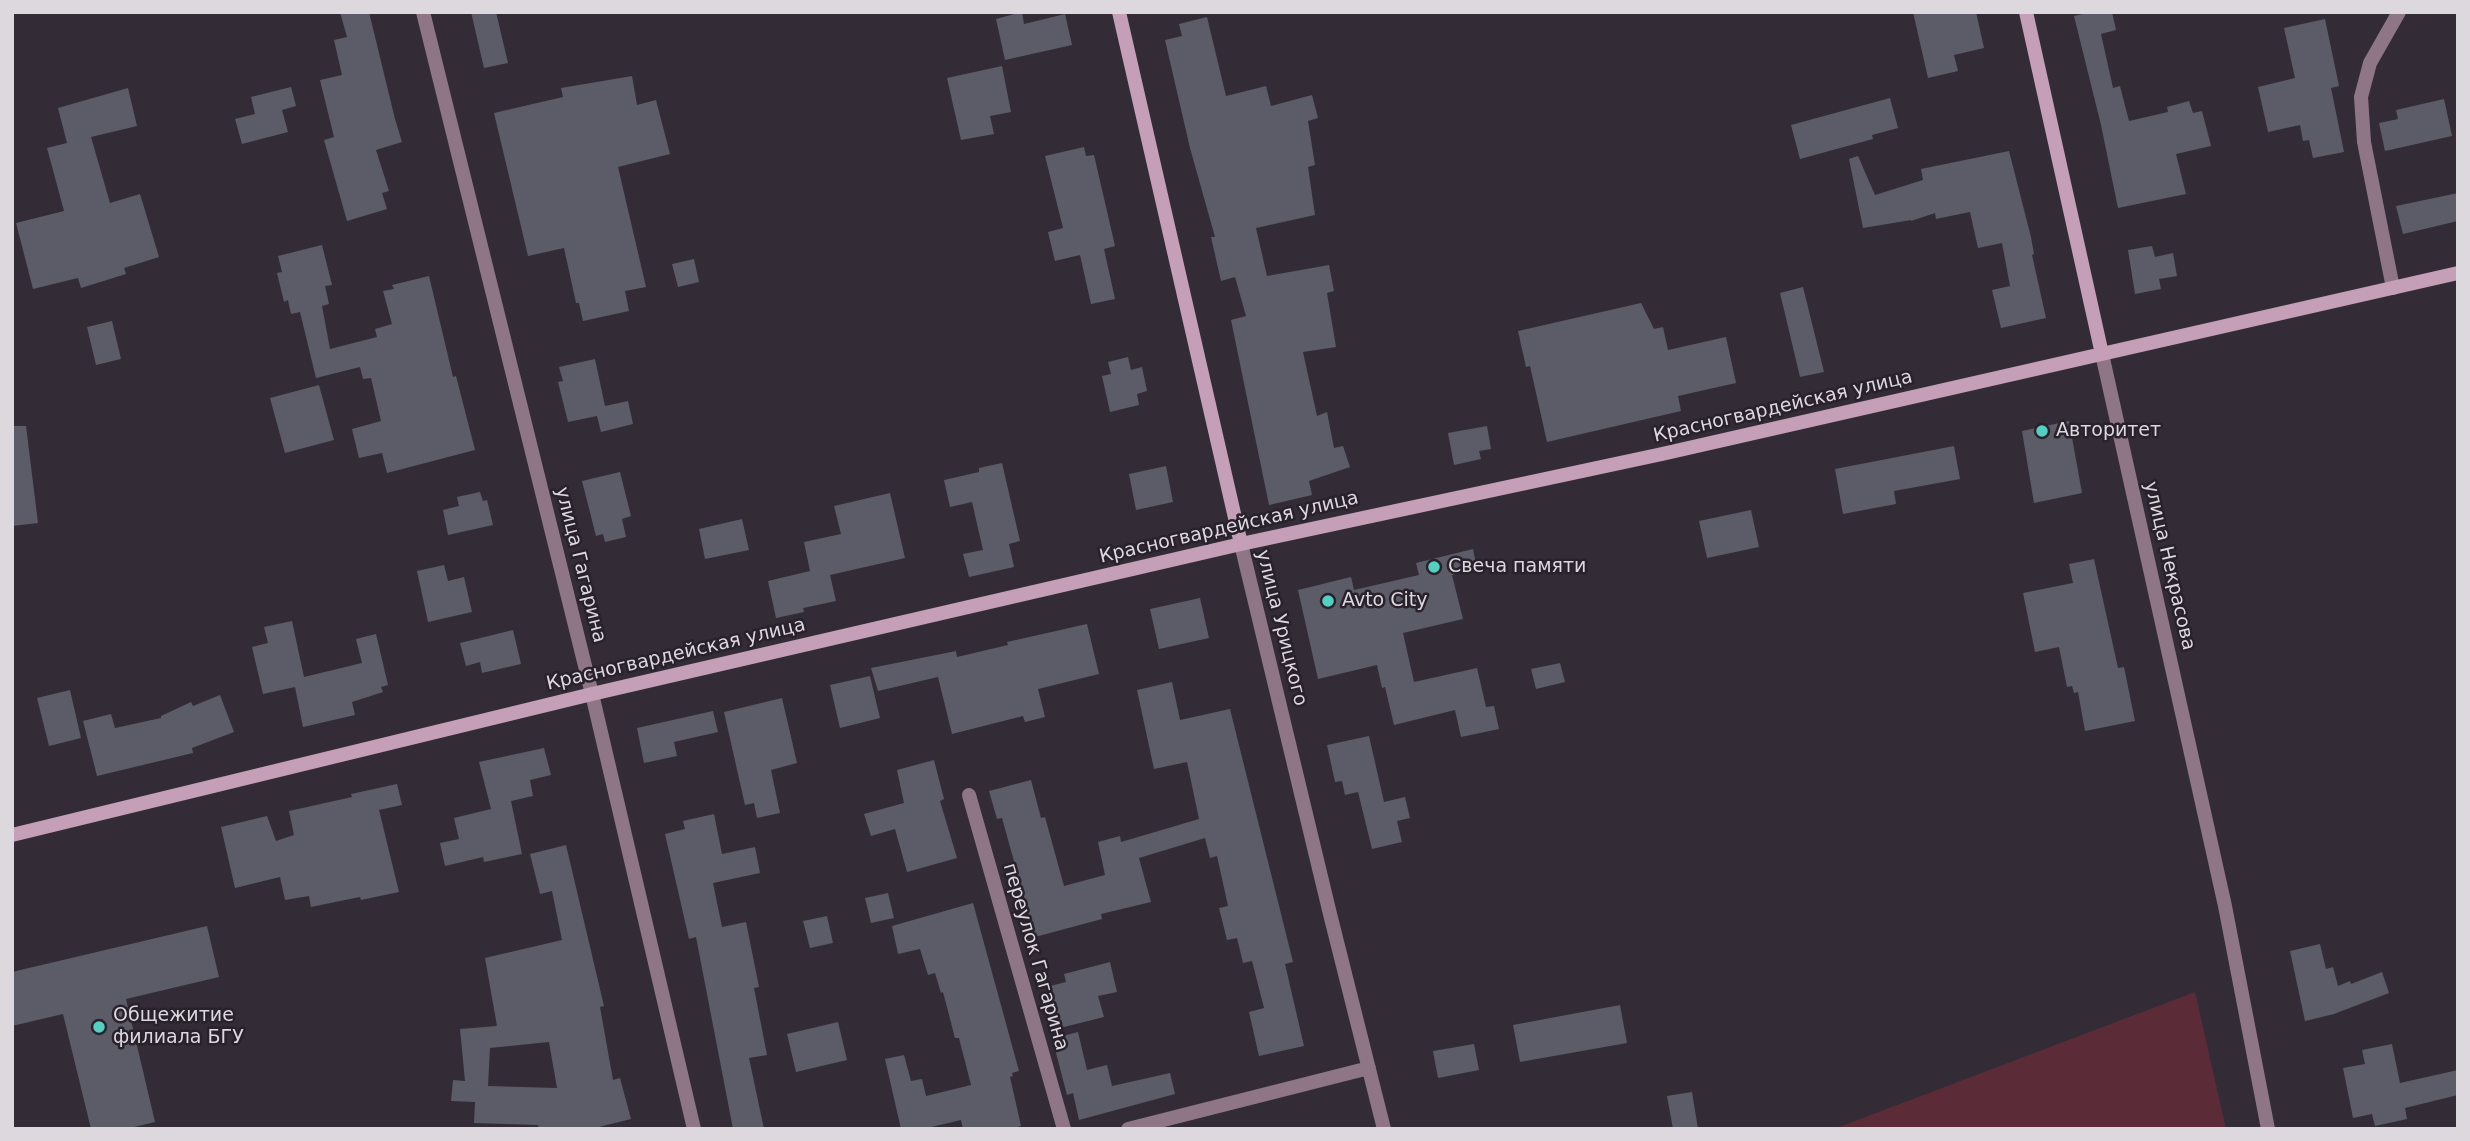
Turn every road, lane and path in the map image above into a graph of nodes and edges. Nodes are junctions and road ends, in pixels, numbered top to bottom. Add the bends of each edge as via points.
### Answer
1 (423, 12) edge
2 (1119, 12) edge
3 (2026, 12) edge
4 (2399, 12) edge
5 (2458, 273) edge
6 (2393, 288) junction
7 (2102, 354) junction
8 (1241, 544) junction
9 (592, 694) junction
10 (969, 795) dead end
11 (12, 835) edge
12 (1369, 1068) junction
13 (694, 1129) edge
14 (1064, 1129) edge
15 (1128, 1129) edge
16 (1384, 1129) edge
17 (2268, 1129) edge

1 - 9 street, улица Гагарина
2 - 8 main road, улица Урицкого
3 - 7 main road, улица Некрасова
4 - 6 street via 2370,63 2361,97 2364,142
5 - 6 main road, Красногвардейская улица
6 - 7 main road, Красногвардейская улица
7 - 8 main road, Красногвардейская улица
7 - 17 street, улица Некрасова via 2225,906
8 - 9 main road, Красногвардейская улица
8 - 12 street, улица Урицкого
9 - 11 main road, Красногвардейская улица
9 - 13 street, улица Гагарина
10 - 14 street, переулок Гагарина
12 - 15 street
12 - 16 street, улица Урицкого

